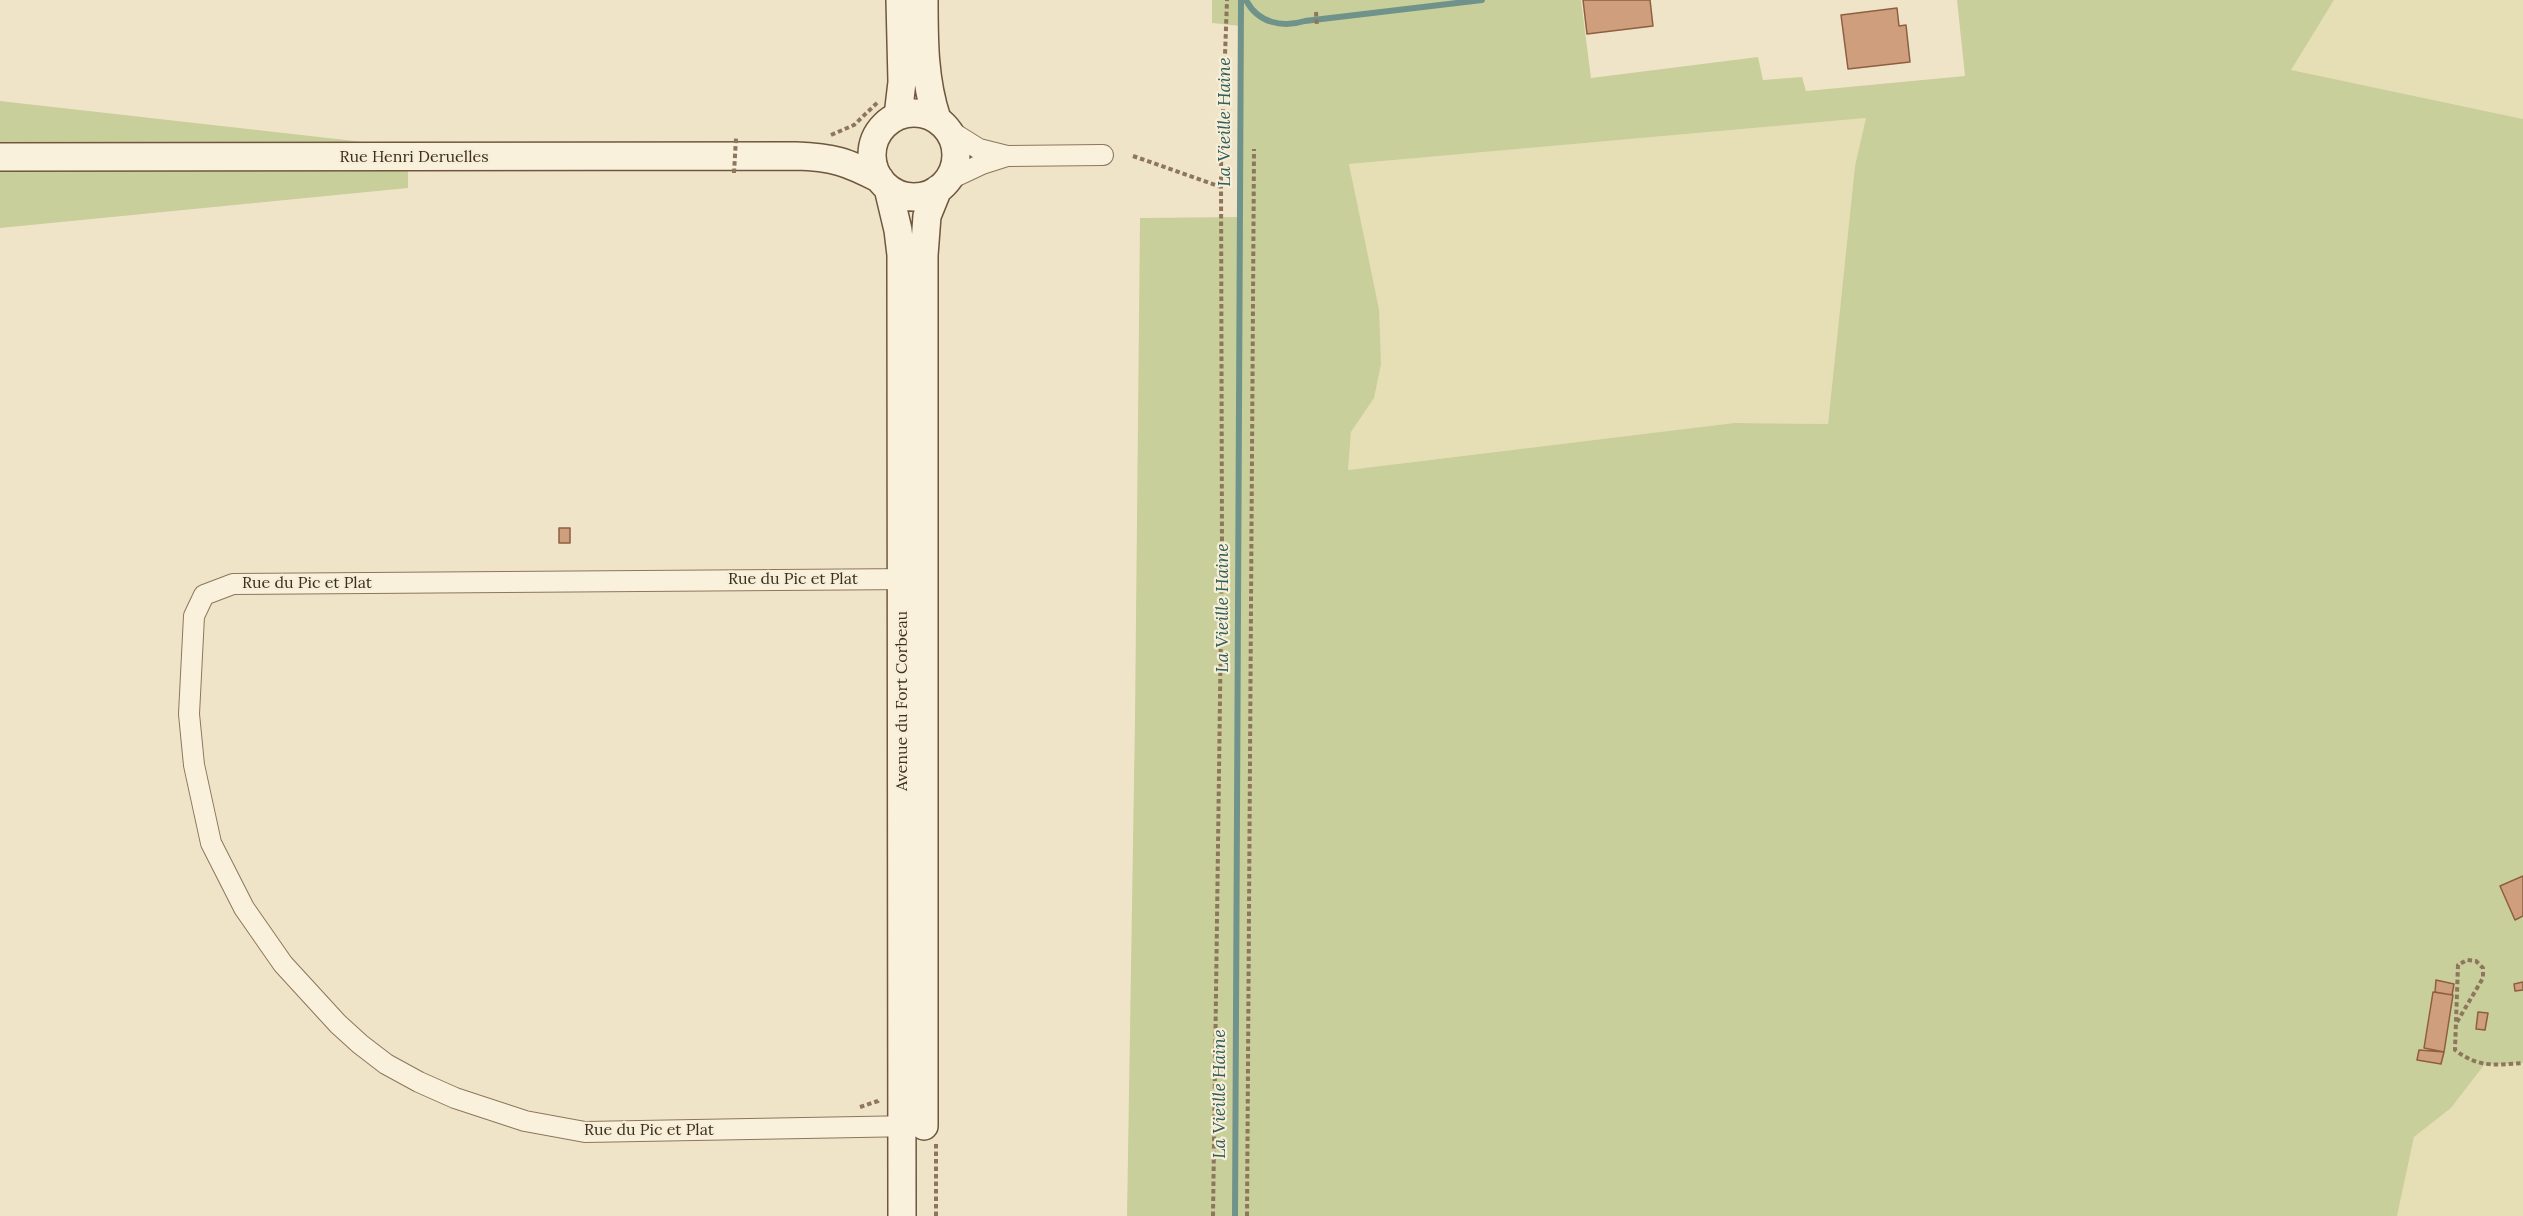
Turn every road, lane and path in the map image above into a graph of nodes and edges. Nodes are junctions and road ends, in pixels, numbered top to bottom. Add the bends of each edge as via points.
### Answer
1 (900, 0) edge
2 (924, 0) edge
3 (1227, 0) edge
4 (1316, 12) dead end
5 (1317, 26) dead end
6 (888, 124) junction
7 (942, 124) junction
8 (736, 138) dead end
9 (1254, 149) dead end
10 (1103, 155) dead end
11 (1007, 156) junction
12 (1133, 156) dead end
13 (0, 157) edge
14 (828, 157) junction
15 (734, 173) dead end
16 (884, 184) junction
17 (943, 184) junction
18 (1221, 187) junction
19 (912, 579) junction
20 (2457, 1022) junction
21 (2523, 1063) edge
22 (913, 1126) junction
23 (902, 1216) edge
24 (1213, 1216) edge
25 (1247, 1216) edge

1 - 6 street via 902,82
2 - 7 street via 928,89
3 - 18 path
4 - 5 path
6 - 7 street via 911,113 924,114
6 - 14 street, Rue Henri Deruelles
6 - 16 street via 873,143 872,156
7 - 11 street via 979,149
7 - 17 street via 953,140 956,154
8 - 15 path, bridge
9 - 25 path
10 - 11 street
11 - 17 street
12 - 18 path
13 - 14 street, Rue Henri Deruelles
14 - 16 street, Rue Henri Deruelles
16 - 17 street via 912,197 926,195
16 - 19 street, Avenue du Fort Corbeau via 901,255
17 - 19 street, Avenue du Fort Corbeau via 927,216
18 - 24 path via 1222,550
19 - 22 street, Avenue du Fort Corbeau
19 - 22 street, Rue du Pic et Plat via 233,584 204,595 194,616 189,714 194,765 211,843 244,908 283,964 330,1016 386,1064 488,1110 585,1132
20 - 20 path via 2458,965 2476,961 2483,968 2483,978
20 - 21 path via 2455,1050 2467,1059 2484,1065
22 - 23 street, Avenue du Fort Corbeau

